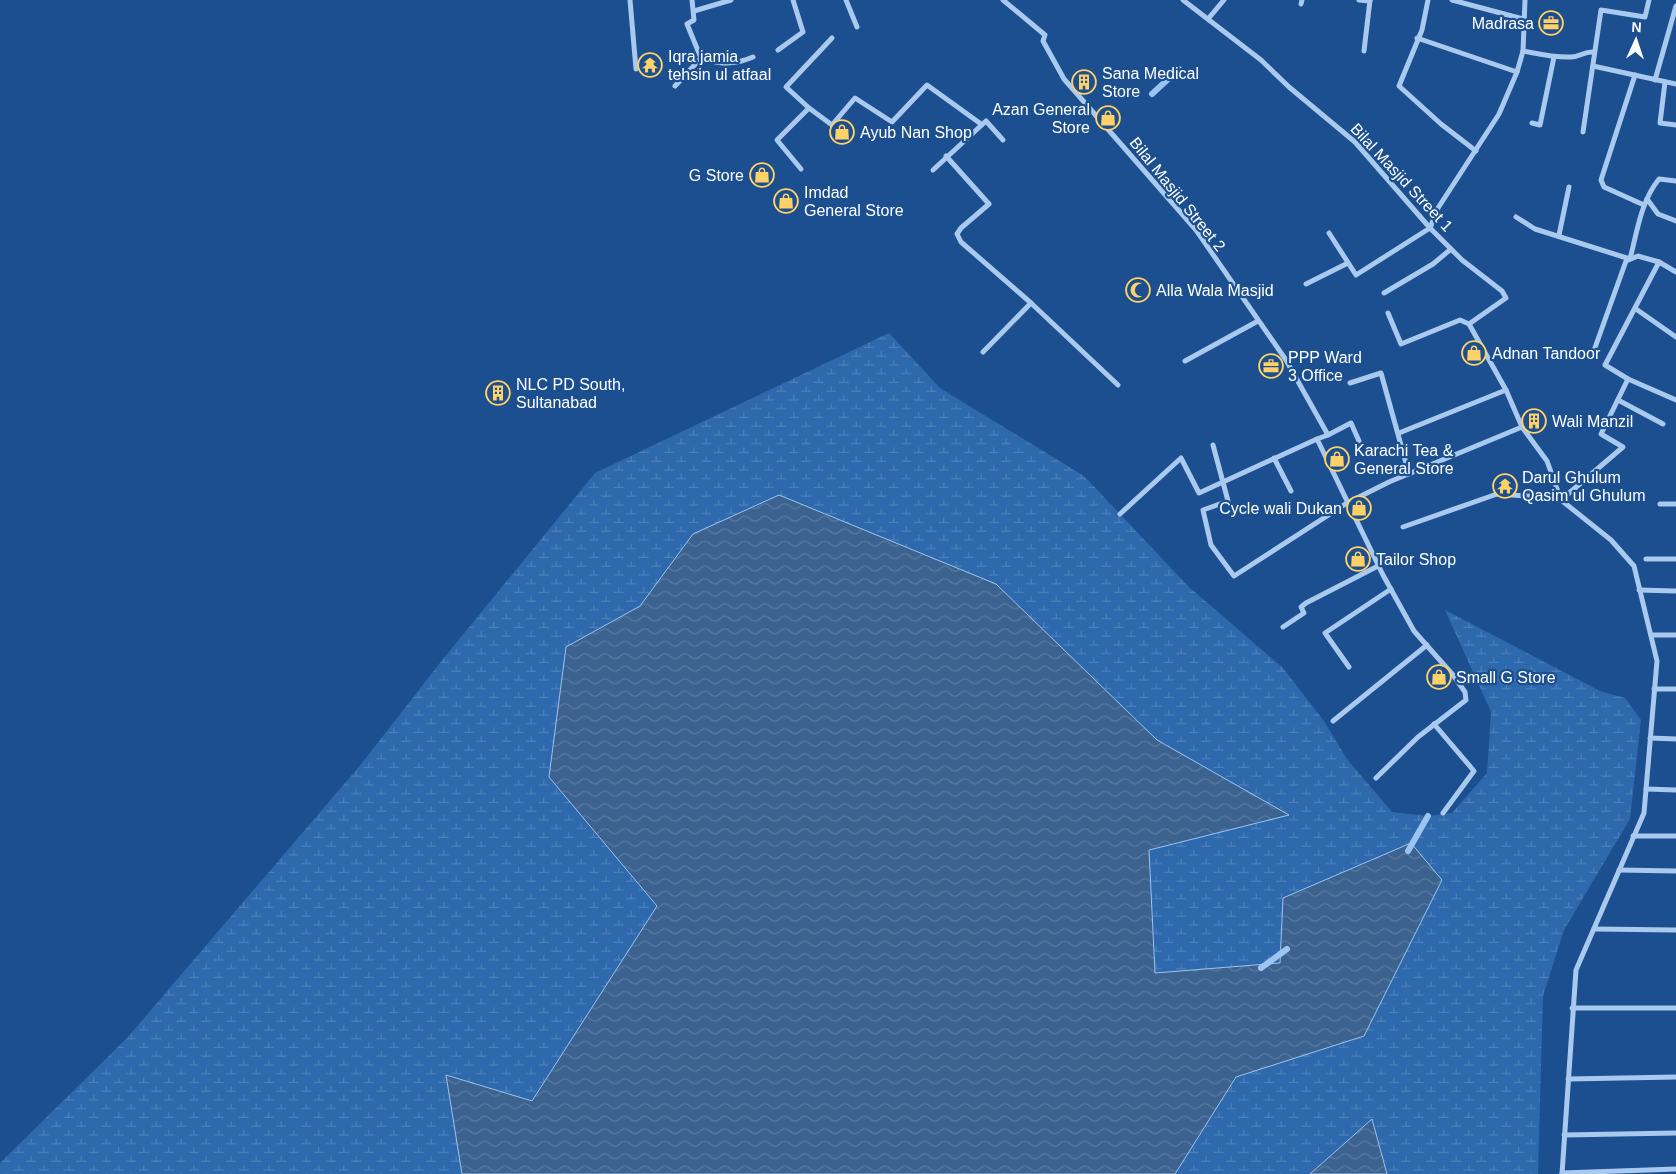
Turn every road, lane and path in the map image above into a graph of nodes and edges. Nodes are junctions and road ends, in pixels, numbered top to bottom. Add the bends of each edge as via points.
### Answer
1 (630, 0) edge
2 (692, 0) edge
3 (731, 0) edge
4 (793, 0) edge
5 (846, 0) edge
6 (1003, 0) edge
7 (1183, 0) edge
8 (1224, 0) edge
9 (1359, 0) edge
10 (1428, 0) edge
11 (1452, 0) edge
12 (1525, 0) edge
13 (1649, 0) edge
14 (1370, 1) edge
15 (1676, 6) edge
16 (694, 11) junction
17 (1208, 19) junction
18 (1523, 19) junction
19 (857, 27) dead end
20 (832, 38) dead end
21 (1417, 38) junction
22 (778, 50) dead end
23 (1364, 51) dead end
24 (1523, 51) junction
25 (1594, 52) junction
26 (753, 57) dead end
27 (1554, 57) junction
28 (701, 58) junction
29 (1593, 66) junction
30 (636, 69) dead end
31 (1516, 72) junction
32 (1635, 75) junction
33 (1655, 80) junction
34 (1665, 82) junction
35 (1676, 84) edge
36 (675, 86) dead end
37 (809, 108) junction
38 (1532, 122) dead end
39 (981, 124) junction
40 (1676, 125) edge
41 (1583, 132) dead end
42 (1003, 140) dead end
43 (1476, 151) junction
44 (946, 156) junction
45 (801, 169) dead end
46 (932, 170) dead end
47 (1676, 181) edge
48 (1569, 187) dead end
49 (1647, 199) junction
50 (1644, 205) junction
51 (1516, 217) dead end
52 (1676, 221) edge
53 (1430, 228) junction
54 (1329, 232) dead end
55 (1559, 235) junction
56 (1451, 248) junction
57 (1630, 259) junction
58 (1348, 262) junction
59 (1659, 262) junction
60 (1676, 272) edge
61 (1306, 284) dead end
62 (1384, 293) dead end
63 (1031, 303) junction
64 (1636, 309) junction
65 (1388, 313) dead end
66 (1258, 321) junction
67 (1469, 324) junction
68 (1676, 337) edge
69 (983, 352) dead end
70 (1592, 356) dead end
71 (1185, 361) dead end
72 (1628, 379) junction
73 (1350, 383) dead end
74 (1118, 385) dead end
75 (1506, 390) junction
76 (1618, 400) junction
77 (1676, 400) edge
78 (1663, 424) dead end
79 (1522, 427) junction
80 (1399, 433) junction
81 (1328, 436) junction
82 (1316, 439) junction
83 (1360, 441) dead end
84 (1213, 445) dead end
85 (1274, 458) junction
86 (1409, 474) junction
87 (1223, 481) junction
88 (1558, 490) junction
89 (1291, 491) dead end
90 (1563, 501) junction
91 (1348, 503) junction
92 (1660, 504) dead end
93 (1676, 504) edge
94 (1120, 514) dead end
95 (1403, 528) dead end
96 (1646, 559) dead end
97 (1676, 559) edge
98 (1378, 566) junction
99 (1391, 589) junction
100 (1640, 590) junction
101 (1676, 591) edge
102 (1283, 627) dead end
103 (1651, 635) junction
104 (1676, 635) edge
105 (1427, 645) junction
106 (1350, 667) dead end
107 (1654, 689) junction
108 (1676, 689) edge
109 (1333, 721) dead end
110 (1434, 724) junction
111 (1650, 738) junction
112 (1676, 739) edge
113 (1376, 778) dead end
114 (1646, 789) junction
115 (1676, 790) edge
116 (1442, 813) dead end
117 (1634, 836) junction
118 (1676, 836) edge
119 (1619, 870) junction
120 (1676, 871) edge
121 (1594, 929) junction
122 (1676, 930) edge
123 (1572, 1008) junction
124 (1676, 1008) edge
125 (1676, 1077) edge
126 (1568, 1079) junction
127 (1676, 1133) edge
128 (1564, 1135) junction
129 (1676, 1169) edge
130 (1562, 1174) edge

1 - 30 street
2 - 16 street
3 - 16 street
4 - 22 street via 803,32
5 - 19 street
6 - 66 street, Bilal Masjid Street 2 via 1045,35 1043,41 1064,79 1196,230
7 - 17 street, Bilal Masjid Street 1
8 - 17 street
9 - 14 street
10 - 21 street via 1422,30
11 - 18 street
12 - 18 street
13 - 25 street via 1646,17 1601,10
14 - 23 street
15 - 33 street
16 - 28 street via 694,20 687,24
17 - 53 street, Bilal Masjid Street 1 via 1261,60 1355,142
18 - 24 street
20 - 37 street via 786,87
21 - 31 street
21 - 43 street via 1399,86
24 - 27 street
24 - 31 street
25 - 27 street
25 - 29 street
26 - 28 street via 738,64 716,63
27 - 38 street via 1540,125
28 - 36 street
29 - 32 street
29 - 41 street
31 - 43 street via 1499,114
32 - 33 street
32 - 50 street via 1601,180 1604,187
33 - 34 street
34 - 35 street
34 - 40 street via 1660,123
37 - 39 street via 832,126 855,98 892,122 927,85
37 - 45 street via 777,140
39 - 42 street via 986,121
39 - 44 street
43 - 53 street via 1438,208
44 - 46 street
44 - 63 street via 989,204 961,228 957,234 961,242
47 - 49 street via 1659,179
48 - 55 street
49 - 50 street
49 - 52 street via 1658,214
50 - 57 street
51 - 55 street via 1535,228
53 - 56 street, Bilal Masjid Street 1
53 - 58 street via 1356,275
54 - 58 street
55 - 57 street
56 - 62 street via 1433,264
56 - 67 street, Bilal Masjid Street 1 via 1506,298
57 - 59 street via 1638,256
57 - 70 street via 1626,261
58 - 61 street
59 - 60 street
59 - 64 street
63 - 69 street
63 - 74 street
64 - 68 street
64 - 72 street via 1605,365
65 - 67 street via 1401,344 1460,320
66 - 71 street
66 - 81 street, Bilal Masjid Street 2 via 1286,360
67 - 75 street
72 - 76 street
72 - 77 street
73 - 80 street via 1381,373
75 - 79 street
75 - 80 street
76 - 78 street
76 - 90 street via 1601,434 1623,447
79 - 86 street
79 - 88 street via 1547,461
80 - 86 street
81 - 82 street
81 - 83 street via 1351,423
82 - 85 street
82 - 91 street
84 - 87 street
85 - 87 street
85 - 89 street
86 - 91 street
87 - 91 street via 1228,502 1203,510 1211,545 1234,576
87 - 94 street via 1199,493 1181,458
88 - 90 street
88 - 95 street via 1542,497 1497,494
90 - 100 street via 1611,540 1631,561
91 - 98 street
92 - 93 street
96 - 97 street
98 - 99 street
98 - 102 street via 1306,603 1301,607 1304,613
99 - 105 street via 1414,631
99 - 106 street via 1325,633
100 - 101 street
100 - 103 street
103 - 104 street
103 - 107 street via 1657,661
105 - 109 street
105 - 110 street via 1453,675 1465,692 1466,700
107 - 108 street
107 - 111 street
110 - 113 street
110 - 116 street via 1474,772
111 - 112 street
111 - 114 street
114 - 115 street
114 - 117 street via 1644,813
117 - 118 street
117 - 119 street
119 - 120 street
119 - 121 street
121 - 122 street
121 - 123 street via 1576,970
123 - 124 street
123 - 126 street
125 - 126 street
126 - 128 street
127 - 128 street
128 - 130 street
129 - 130 street

